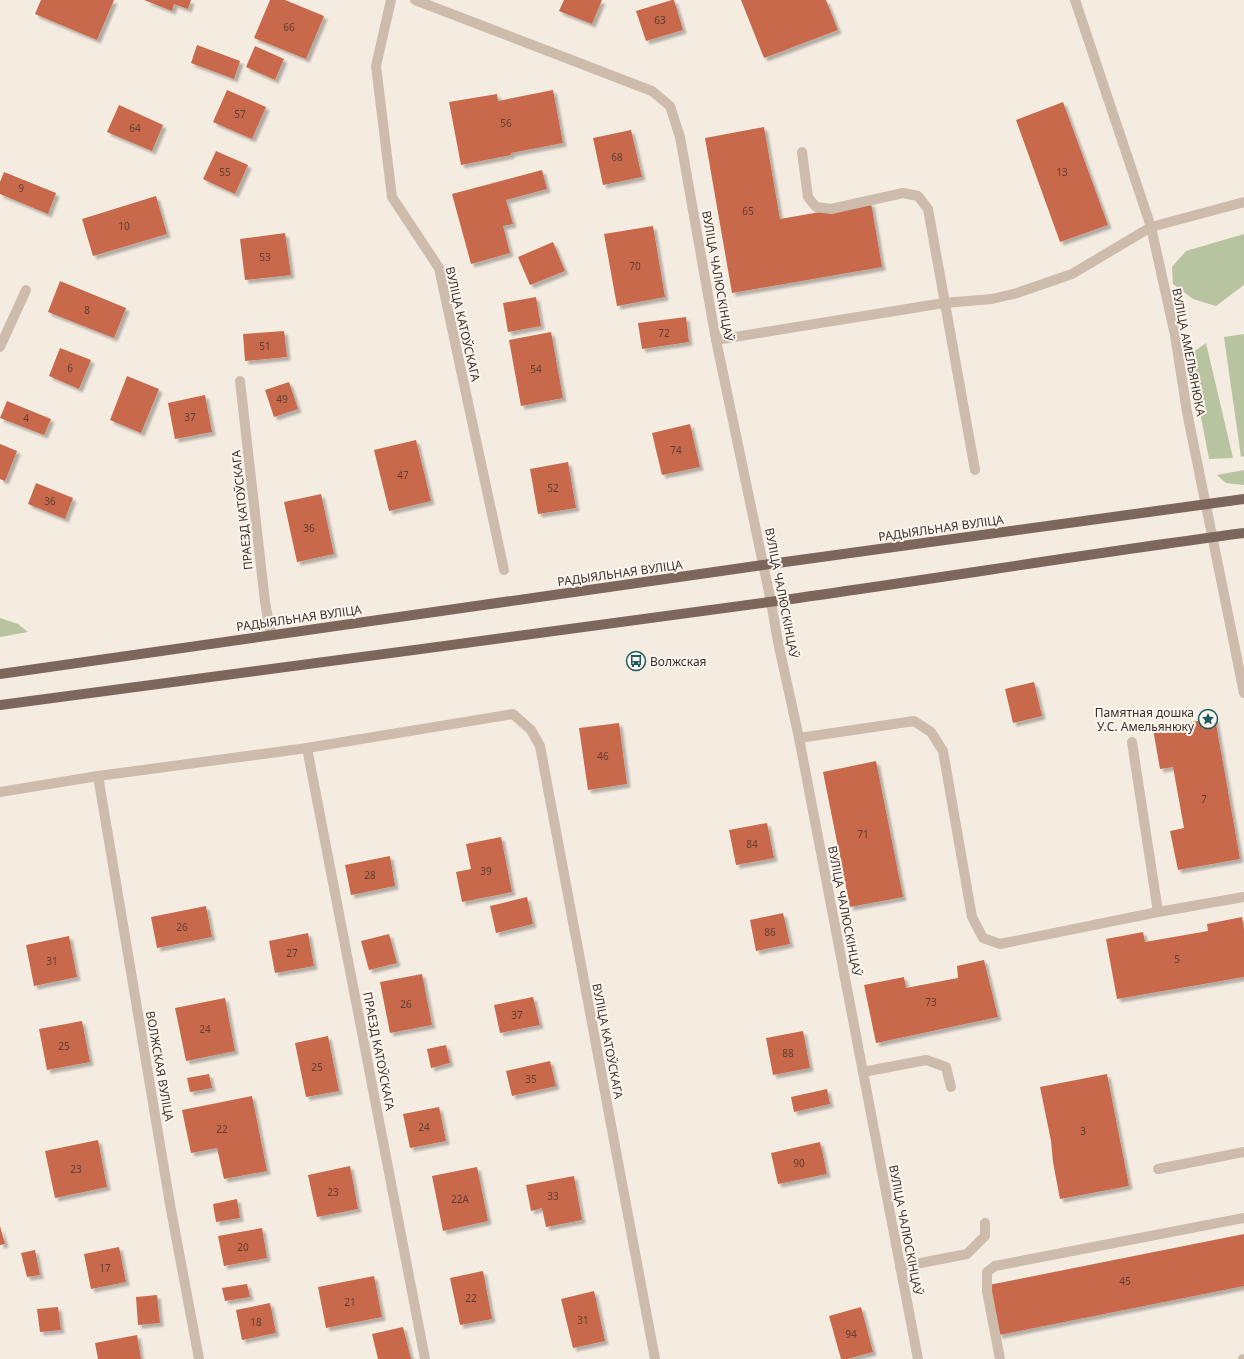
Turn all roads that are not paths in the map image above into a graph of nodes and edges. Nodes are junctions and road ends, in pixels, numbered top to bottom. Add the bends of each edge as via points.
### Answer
1 (391, 0) edge
2 (415, 0) edge
3 (1075, 0) edge
4 (434, 3) edge
5 (802, 152) dead end
6 (1244, 202) edge
7 (1152, 227) junction
8 (26, 290) dead end
9 (944, 303) junction
10 (716, 340) junction
11 (0, 347) edge
12 (240, 381) dead end
13 (975, 470) dead end
14 (1244, 499) edge
15 (1205, 505) junction
16 (1244, 533) edge
17 (1212, 537) junction
18 (763, 566) junction
19 (504, 570) dead end
20 (771, 602) junction
21 (271, 635) junction
22 (0, 674) edge
23 (1242, 677) edge
24 (1244, 693) edge
25 (0, 705) edge
26 (799, 738) junction
27 (1132, 742) dead end
28 (307, 748) junction
29 (98, 776) junction
30 (0, 792) edge
31 (1244, 897) edge
32 (1158, 912) junction
33 (863, 1072) junction
34 (951, 1087) dead end
35 (1244, 1152) edge
36 (1158, 1168) dead end
37 (1244, 1218) edge
38 (985, 1223) dead end
39 (900, 1267) junction
40 (199, 1359) edge
41 (425, 1359) edge
42 (655, 1359) edge
43 (918, 1359) edge
44 (1000, 1359) edge

1 - 19 street, ВУЛІЦА КАТОЎСКАГА via 376,66 392,197 439,268
2 - 4 street, ВУЛІЦА ЧАЛЮСКІНЦАЎ
3 - 7 street, ВУЛІЦА АМЕЛЬЯНЮКА
4 - 10 street, ВУЛІЦА ЧАЛЮСКІНЦАЎ via 652,91 670,106 680,137
5 - 9 street via 808,197 816,207 831,209 903,193 918,196 928,209
6 - 7 street
7 - 9 street via 1072,274 992,299
7 - 15 street, ВУЛІЦА АМЕЛЬЯНЮКА via 1175,335
8 - 11 street
9 - 10 street
9 - 13 street
10 - 18 street, ВУЛІЦА ЧАЛЮСКІНЦАЎ
12 - 21 street, ПРАЕЗД КАТОЎСКАГА
14 - 15 main road, РАДЫЯЛЬНАЯ ВУЛІЦА
15 - 17 street, ВУЛІЦА АМЕЛЬЯНЮКА
15 - 18 main road, РАДЫЯЛЬНАЯ ВУЛІЦА
16 - 17 main road
17 - 20 main road
17 - 23 street, ВУЛІЦА АМЕЛЬЯНЮКА
18 - 20 street, ВУЛІЦА ЧАЛЮСКІНЦАЎ
18 - 21 main road, РАДЫЯЛЬНАЯ ВУЛІЦА
20 - 25 main road
20 - 26 street, ВУЛІЦА ЧАЛЮСКІНЦАЎ
21 - 22 main road, РАДЫЯЛЬНАЯ ВУЛІЦА
23 - 24 street, ВУЛІЦА АМЕЛЬЯНЮКА
26 - 32 street via 914,721 930,732 943,751 972,918 983,938 1000,944
26 - 33 street, ВУЛІЦА ЧАЛЮСКІНЦАЎ
27 - 32 street
28 - 29 street
28 - 41 street, ПРАЕЗД КАТОЎСКАГА
28 - 42 street, ВУЛІЦА КАТОЎСКАГА via 513,714 531,730 540,746
29 - 30 street
29 - 40 street, ВОЛЖСКАЯ ВУЛІЦА via 171,1210
31 - 32 street
33 - 34 street via 926,1060 946,1067
33 - 39 street, ВУЛІЦА ЧАЛЮСКІНЦАЎ
35 - 36 street
37 - 44 street via 995,1266 987,1272 987,1291
38 - 39 street via 985,1236 967,1254
39 - 43 street, ВУЛІЦА ЧАЛЮСКІНЦАЎ

